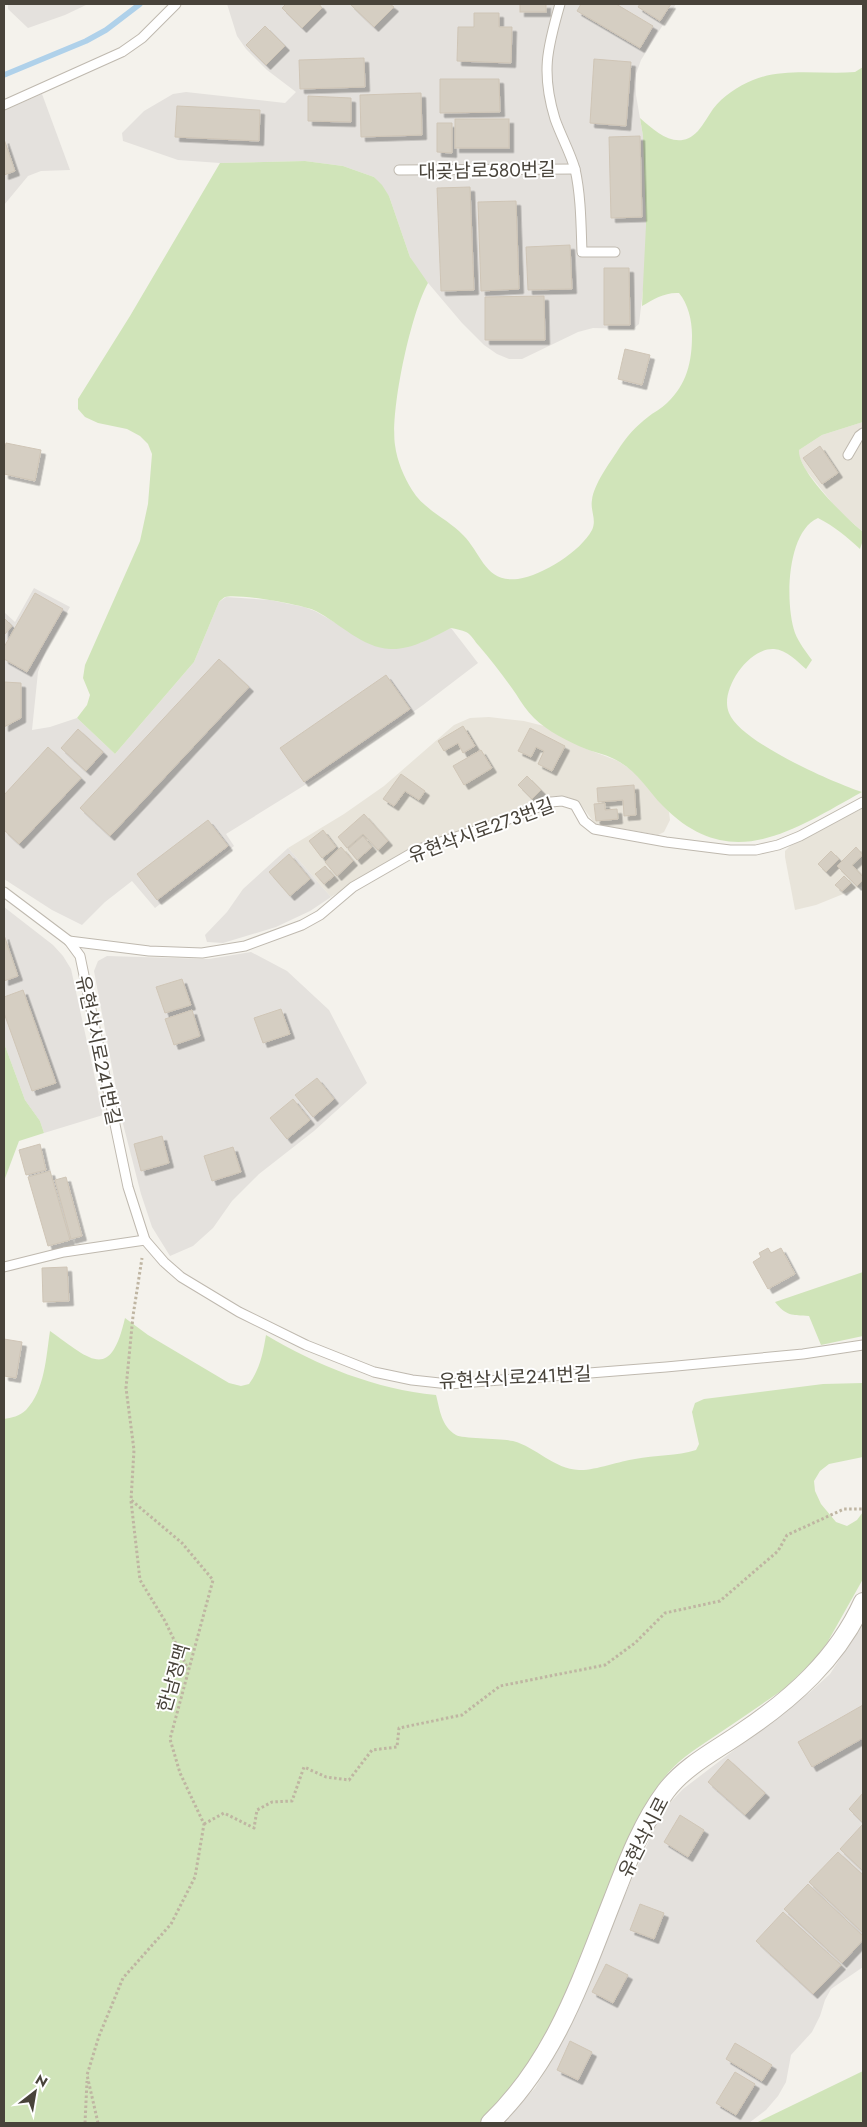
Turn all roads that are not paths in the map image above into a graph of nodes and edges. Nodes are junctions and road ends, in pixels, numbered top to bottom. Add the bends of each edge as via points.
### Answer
1 (176, 4) edge
2 (560, 4) edge
3 (4, 105) edge
4 (574, 169) junction
5 (399, 170) dead end
6 (615, 252) dead end
7 (863, 433) edge
8 (848, 455) dead end
9 (863, 802) edge
10 (4, 892) edge
11 (69, 941) junction
12 (145, 1240) junction
13 (4, 1267) edge
14 (863, 1345) edge
15 (863, 1602) edge
16 (490, 2123) edge

1 - 3 lane via 142,38 122,52
2 - 4 lane, 대곶남로580번길 via 548,46 547,81 555,119
4 - 5 lane, 대곶남로580번길
4 - 6 lane, 대곶남로580번길 via 582,252
7 - 8 lane
9 - 11 lane, 유현삭시로273번길 via 800,836 756,850 666,842 594,829 584,821 575,805 551,802 419,849 353,887 320,915 245,946 202,953 149,951
10 - 11 lane, 유현삭시로241번길
11 - 12 lane, 유현삭시로241번길 via 80,956 128,1187
12 - 13 lane via 64,1252
12 - 14 lane, 유현삭시로241번길 via 181,1277 239,1312 306,1345 374,1372 412,1380 449,1384 482,1382 803,1354
15 - 16 street, 유현삭시로 via 853,1624 824,1665 745,1730 682,1773 654,1808 627,1865 574,1998 548,2050 521,2091

